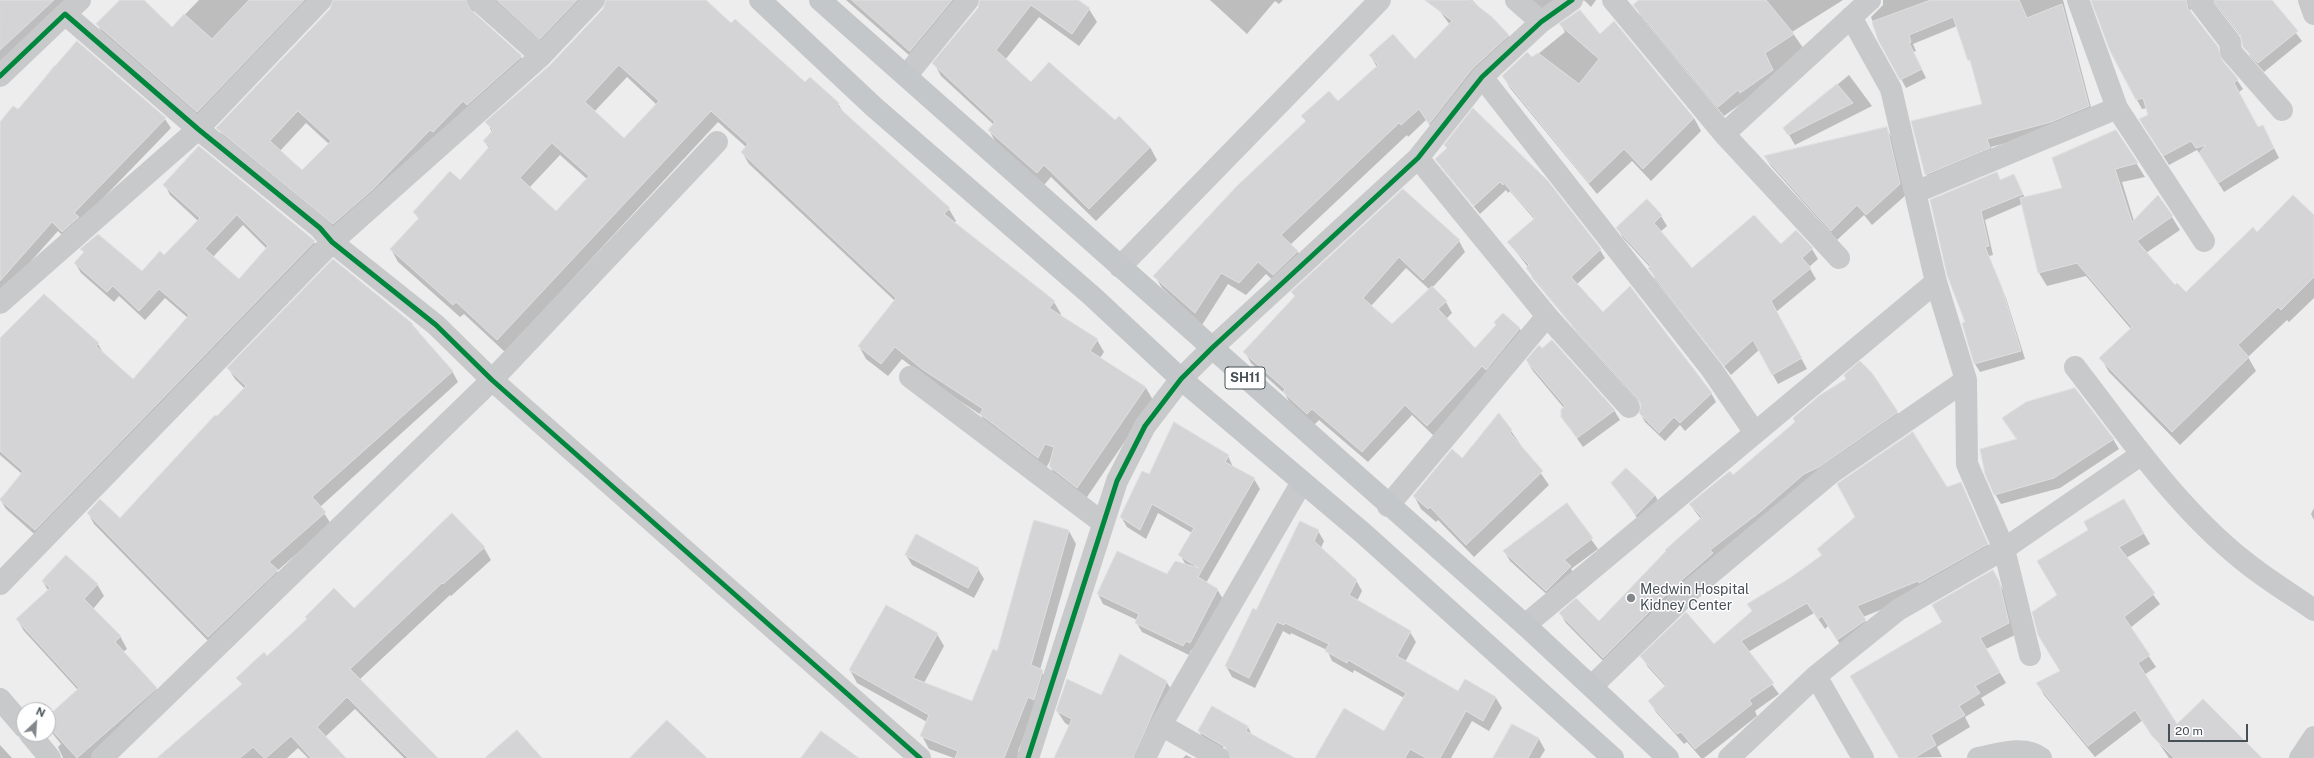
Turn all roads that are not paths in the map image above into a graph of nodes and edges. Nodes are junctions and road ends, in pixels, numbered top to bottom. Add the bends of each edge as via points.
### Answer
1 (321, 0) edge
2 (478, 0) edge
3 (594, 0) edge
4 (760, 0) edge
5 (820, 0) edge
6 (968, 0) edge
7 (1380, 0) edge
8 (1516, 0) edge
9 (1572, 0) edge
10 (1613, 0) edge
11 (1870, 0) edge
12 (2078, 0) edge
13 (2198, 0) edge
14 (2309, 0) edge
15 (72, 7) edge
16 (2314, 14) edge
17 (1851, 17) junction
18 (1541, 22) junction
19 (541, 56) junction
20 (0, 76) edge
21 (906, 76) junction
22 (1482, 77) junction
23 (2117, 108) junction
24 (2282, 110) dead end
25 (198, 129) junction
26 (1724, 134) junction
27 (717, 142) dead end
28 (1418, 158) junction
29 (1916, 192) junction
30 (2204, 241) dead end
31 (332, 242) junction
32 (1839, 258) dead end
33 (1120, 267) junction
34 (1936, 282) junction
35 (0, 303) edge
36 (1547, 316) junction
37 (1212, 348) junction
38 (2075, 367) dead end
39 (910, 377) dead end
40 (1181, 379) junction
41 (492, 380) junction
42 (1966, 380) junction
43 (1629, 407) dead end
44 (1755, 433) junction
45 (2142, 454) junction
46 (1302, 482) junction
47 (1388, 506) junction
48 (1103, 523) junction
49 (2004, 549) junction
50 (0, 584) edge
51 (2314, 610) edge
52 (1524, 625) junction
53 (2030, 655) dead end
54 (1816, 676) junction
55 (1592, 686) junction
56 (0, 699) edge
57 (16, 718) edge
58 (1160, 725) junction
59 (2314, 737) edge
60 (37, 742) edge
61 (50, 758) edge
62 (102, 758) edge
63 (920, 758) edge
64 (1028, 758) edge
65 (1145, 758) edge
66 (1219, 758) edge
67 (1613, 758) edge
68 (1668, 758) edge
69 (1729, 758) edge
70 (1863, 758) edge
71 (1978, 758) edge
72 (2041, 758) edge
73 (2300, 758) edge

1 - 25 street
2 - 19 street
3 - 19 street
4 - 40 main road via 874,107 1092,296
5 - 21 main road, SH11
6 - 21 street
7 - 33 street
8 - 18 street
9 - 18 street
10 - 26 street
11 - 17 street
12 - 23 street
13 - 24 street via 2230,42 2232,52
14 - 16 street
15 - 20 street
15 - 25 street
17 - 26 street
17 - 29 street via 1891,89
18 - 22 street
19 - 31 street
21 - 33 main road, SH11
22 - 28 street
22 - 44 street via 1712,370
23 - 29 street
23 - 30 street
25 - 31 street via 276,190 320,228
25 - 35 street
26 - 32 street
27 - 41 street
28 - 36 street
28 - 37 street
29 - 34 street
31 - 41 street via 436,325
31 - 50 street
33 - 37 main road, SH11
34 - 42 street
34 - 44 street
36 - 43 street
36 - 47 street
37 - 40 street
37 - 47 main road, SH11
38 - 45 street
39 - 48 street
40 - 46 main road
40 - 48 street via 1145,426 1117,481
41 - 62 street
41 - 63 street
42 - 49 street via 1967,464
42 - 55 street via 1831,473 1693,588
44 - 52 street
45 - 49 street
45 - 51 street via 2203,523 2244,561
46 - 58 street
46 - 67 main road via 1459,618
47 - 52 main road, SH11
48 - 64 street
49 - 53 street
49 - 54 street via 1898,610
52 - 55 main road, SH11
54 - 69 street
54 - 70 street
55 - 68 main road, SH11
56 - 57 street
58 - 65 street
58 - 66 street
59 - 73 street
60 - 61 street
71 - 72 street via 2017,751 2033,752

